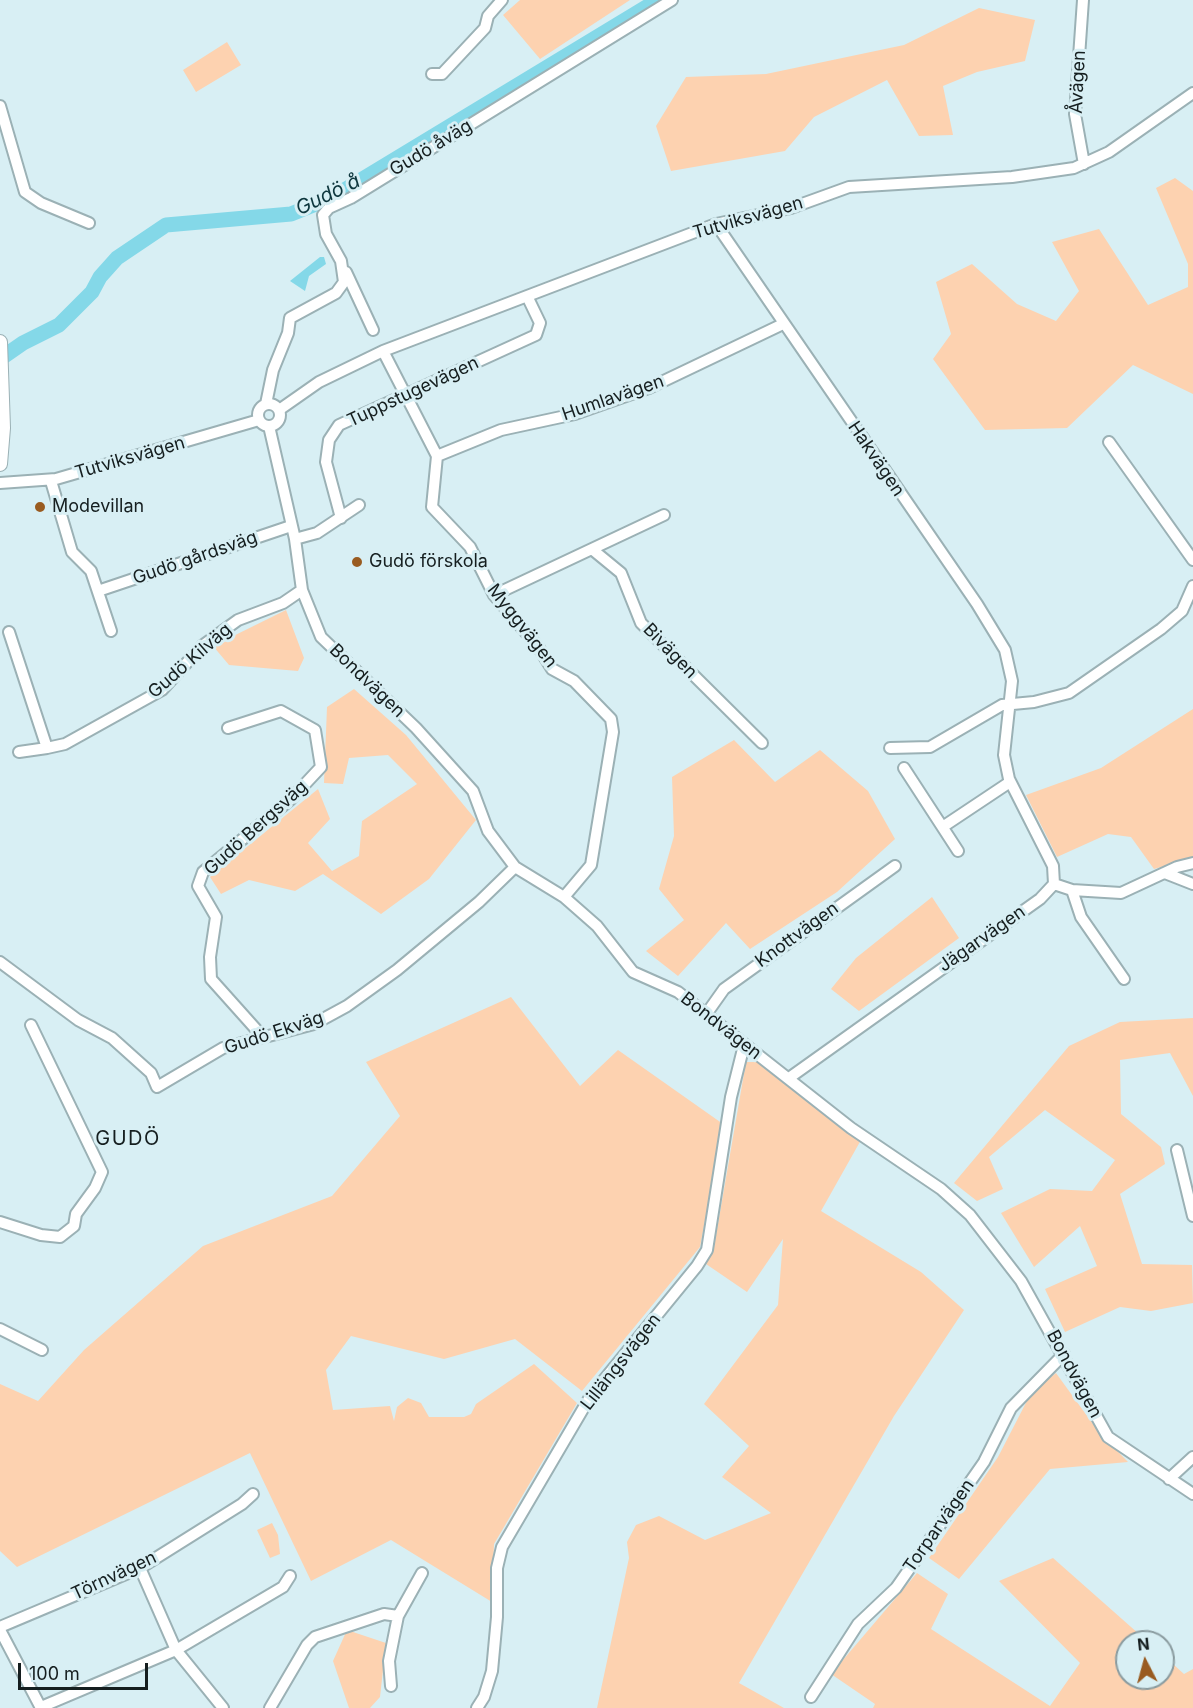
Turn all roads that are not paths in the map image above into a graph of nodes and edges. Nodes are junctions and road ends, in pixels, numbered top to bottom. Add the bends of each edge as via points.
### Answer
1 (502, 0) edge
2 (672, 0) edge
3 (1083, 0) edge
4 (432, 75) dead end
5 (1193, 93) edge
6 (0, 106) edge
7 (1084, 164) junction
8 (89, 223) dead end
9 (716, 224) junction
10 (341, 261) junction
11 (528, 296) junction
12 (783, 324) junction
13 (373, 330) dead end
14 (0, 342) edge
15 (383, 351) junction
16 (1, 368) edge
17 (405, 394) junction
18 (266, 404) junction
19 (279, 410) junction
20 (258, 420) junction
21 (269, 426) junction
22 (1109, 442) dead end
23 (437, 456) junction
24 (0, 464) edge
25 (51, 480) junction
26 (0, 483) edge
27 (359, 506) dead end
28 (664, 515) dead end
29 (341, 518) junction
30 (291, 526) junction
31 (295, 539) junction
32 (593, 550) junction
33 (1193, 561) edge
34 (1193, 586) edge
35 (302, 590) junction
36 (98, 591) junction
37 (494, 595) junction
38 (111, 631) dead end
39 (9, 632) dead end
40 (1011, 703) junction
41 (228, 728) dead end
42 (762, 743) dead end
43 (46, 748) junction
44 (890, 748) dead end
45 (19, 752) dead end
46 (904, 768) dead end
47 (1010, 782) junction
48 (944, 826) junction
49 (958, 850) dead end
50 (1193, 863) edge
51 (895, 866) dead end
52 (515, 867) junction
53 (1165, 873) junction
54 (1054, 884) junction
55 (1193, 884) edge
56 (1072, 890) junction
57 (564, 897) junction
58 (0, 962) edge
59 (1124, 979) dead end
60 (707, 1013) junction
61 (31, 1025) dead end
62 (262, 1036) junction
63 (744, 1045) junction
64 (789, 1078) junction
65 (1177, 1150) dead end
66 (1193, 1216) edge
67 (0, 1222) edge
68 (0, 1329) edge
69 (42, 1350) dead end
70 (1064, 1354) junction
71 (1193, 1457) edge
72 (1169, 1479) junction
73 (253, 1494) dead end
74 (1193, 1494) edge
75 (140, 1568) junction
76 (422, 1573) dead end
77 (290, 1576) dead end
78 (398, 1616) junction
79 (0, 1628) edge
80 (176, 1650) junction
81 (391, 1686) dead end
82 (811, 1697) dead end
83 (41, 1708) edge
84 (223, 1708) edge
85 (270, 1708) edge
86 (477, 1708) edge

1 - 4 street via 488,16 485,28 442,74
2 - 10 street, Gudö åväg via 329,208 323,215 326,234
3 - 7 street, Åvägen via 1076,114
5 - 7 street, Tutviksvägen via 1109,152
6 - 8 street via 25,192 40,203
7 - 9 street, Tutviksvägen via 1012,177 849,187 791,208
9 - 11 street, Tutviksvägen
9 - 12 street, Hakvägen
10 - 13 street, Gudö åväg
10 - 18 street via 344,282 336,293 290,318
11 - 15 street, Tutviksvägen
11 - 17 street, Tuppstugevägen via 540,323 536,335
12 - 23 street, Humlavägen via 649,388 575,414 501,430
12 - 40 street, Hakvägen via 985,616 1011,665
14 - 16 main road
15 - 17 street
15 - 19 street, Tutviksvägen via 319,382
16 - 24 main road
17 - 23 street
17 - 29 street, Tuppstugevägen via 339,425 329,440 326,462
18 - 19 street
18 - 20 street via 258,411
19 - 21 street via 279,419
20 - 21 street
20 - 25 street, Tutviksvägen
21 - 30 street, Bondvägen
22 - 33 street
23 - 37 street, Myggvägen via 432,507 470,547
25 - 26 street, Tutviksvägen
25 - 36 street via 72,552 91,571
27 - 29 street
28 - 32 street
29 - 31 street via 317,533
30 - 31 street, Bondvägen
30 - 36 street, Gudö gårdsväg
31 - 35 street, Bondvägen
32 - 37 street
32 - 42 street, Bivägen via 621,573 641,623
34 - 40 street via 1182,611 1069,693
35 - 43 street, Gudö Kilväg via 283,603 238,620 202,646 162,690 65,744
35 - 52 street, Bondvägen via 321,637 416,728 473,791 488,831
36 - 38 street
37 - 57 street, Myggvägen via 552,669 574,681 611,719 613,732 591,865
39 - 43 street
40 - 44 street via 930,747
40 - 47 street, Hakvägen via 1004,755
41 - 62 street, Gudö Bergsväg via 281,711 315,730 321,767 291,799 203,872 198,886 216,918 211,979
43 - 45 street, Gudö Kilväg
46 - 48 street
47 - 48 street
47 - 54 street, Hakvägen via 1053,866
48 - 49 street
50 - 53 street
51 - 60 street, Knottvägen via 724,989
52 - 57 street, Bondvägen
52 - 62 street, Gudö Ekväg via 397,970 347,1006 314,1024
53 - 55 street
53 - 56 street via 1121,893
54 - 56 street
54 - 64 street, Jägarvägen via 1040,899
56 - 59 street via 1081,917
57 - 60 street, Bondvägen via 597,926 633,972 678,992
58 - 62 street, Gudö Ekväg via 78,1020 112,1038 151,1073 157,1087 223,1048
60 - 63 street, Bondvägen
61 - 67 street via 102,1172 76,1214 74,1226 60,1237
63 - 64 street, Bondvägen
63 - 86 street, Lillängsvägen via 731,1097 707,1250 590,1397 502,1547 497,1568 492,1671
64 - 70 street, Bondvägen via 851,1128 941,1189 970,1215 1021,1281
65 - 66 street
68 - 69 street
70 - 72 street, Bondvägen via 1108,1437
70 - 82 street, Torparvägen via 1011,1407 977,1472 896,1588 858,1624
71 - 72 street
72 - 74 street, Bondvägen
73 - 75 street, Törnvägen
75 - 79 street, Törnvägen
75 - 80 street
76 - 78 street
77 - 80 street via 283,1587
78 - 81 street via 389,1660
78 - 85 street via 384,1614 315,1637
79 - 83 street
80 - 83 street
80 - 84 street

